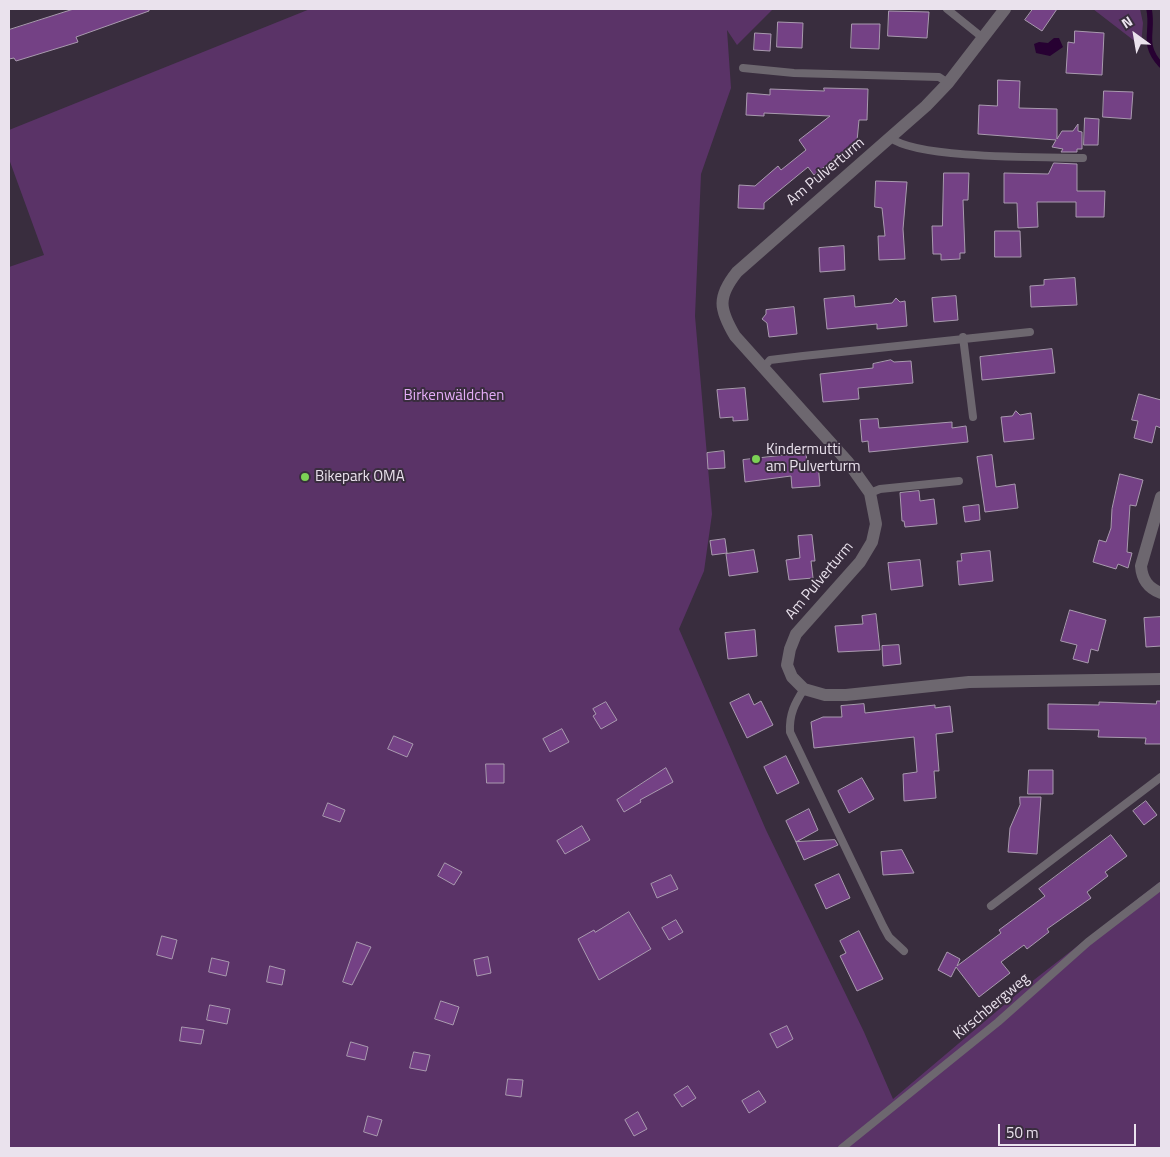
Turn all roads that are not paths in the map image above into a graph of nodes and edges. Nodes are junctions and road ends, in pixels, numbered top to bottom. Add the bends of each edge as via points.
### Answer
1 (946, 9) edge
2 (1006, 9) edge
3 (983, 38) junction
4 (743, 68) dead end
5 (948, 83) junction
6 (891, 138) junction
7 (1083, 158) dead end
8 (1030, 332) dead end
9 (963, 337) junction
10 (764, 367) junction
11 (973, 417) dead end
12 (959, 481) dead end
13 (870, 493) junction
14 (1161, 497) edge
15 (1161, 593) edge
16 (1161, 679) edge
17 (804, 689) junction
18 (1161, 777) edge
19 (1161, 886) edge
20 (991, 906) dead end
21 (904, 951) dead end
22 (842, 1148) edge

1 - 3 lane
2 - 3 street, Am Pulverturm
3 - 5 street, Am Pulverturm
4 - 5 lane via 794,73 938,77
5 - 6 street, Am Pulverturm
6 - 7 lane via 899,144 930,150
6 - 10 street, Am Pulverturm via 796,219 726,286 722,296 725,319 735,336
8 - 9 lane
9 - 10 lane via 770,360
9 - 11 lane
10 - 13 street, Am Pulverturm via 848,462
12 - 13 lane via 880,488
13 - 17 street, Am Pulverturm via 876,524 867,552 804,624 790,649 787,665
14 - 15 street via 1141,566 1146,584
16 - 17 street via 969,682 846,695 825,695
17 - 21 lane via 794,704 790,732 883,926
18 - 20 lane
19 - 22 lane, Kirschbergweg via 1088,942 998,1022

